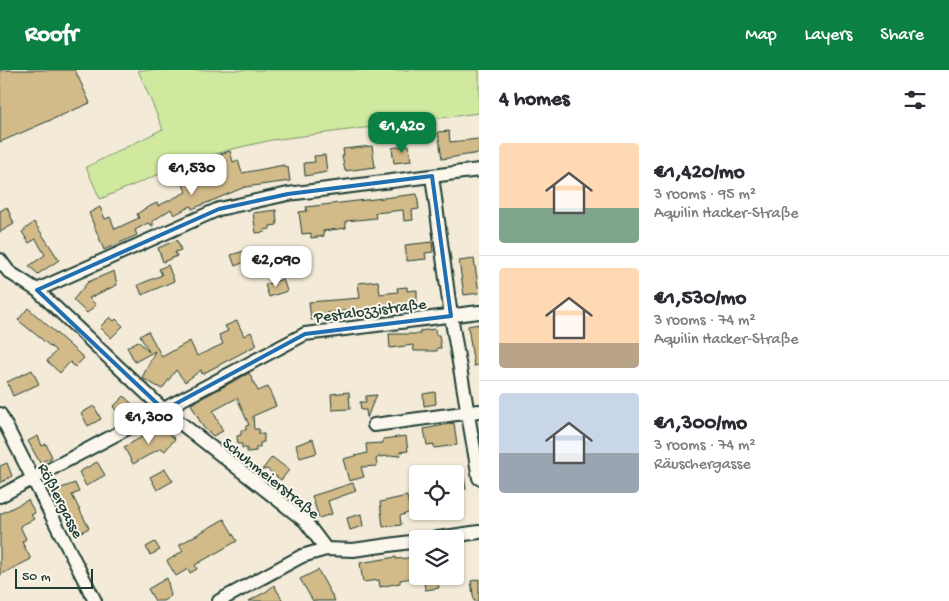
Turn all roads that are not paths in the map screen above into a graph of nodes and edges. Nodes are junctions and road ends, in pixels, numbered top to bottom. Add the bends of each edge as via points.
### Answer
1 (479, 170) edge
2 (432, 176) junction
3 (0, 260) edge
4 (5, 275) edge
5 (37, 290) junction
6 (479, 312) edge
7 (451, 316) junction
8 (164, 410) junction
9 (473, 412) edge
10 (0, 414) edge
11 (374, 425) dead end
12 (479, 478) edge
13 (33, 481) junction
14 (0, 496) edge
15 (479, 532) edge
16 (464, 534) edge
17 (409, 542) edge
18 (326, 549) junction
19 (95, 601) edge
20 (219, 601) edge

1 - 2 street
2 - 5 street via 288,194 219,209
2 - 7 street
3 - 4 street, Schuhmeierstraße
4 - 5 street, Schuhmeierstraße
5 - 8 street, Schuhmeierstraße
6 - 7 street, Pestalozzistraße
7 - 8 street, Pestalozzistraße via 305,334
7 - 9 street
8 - 13 street, Pestalozzistraße
8 - 18 street, Schuhmeierstraße via 305,522
9 - 11 street
9 - 12 street
10 - 13 street, Rößlergasse
13 - 14 street, Pestalozzistraße
13 - 19 street, Rößlergasse
15 - 16 street
17 - 18 street via 353,550
18 - 20 street via 302,556

